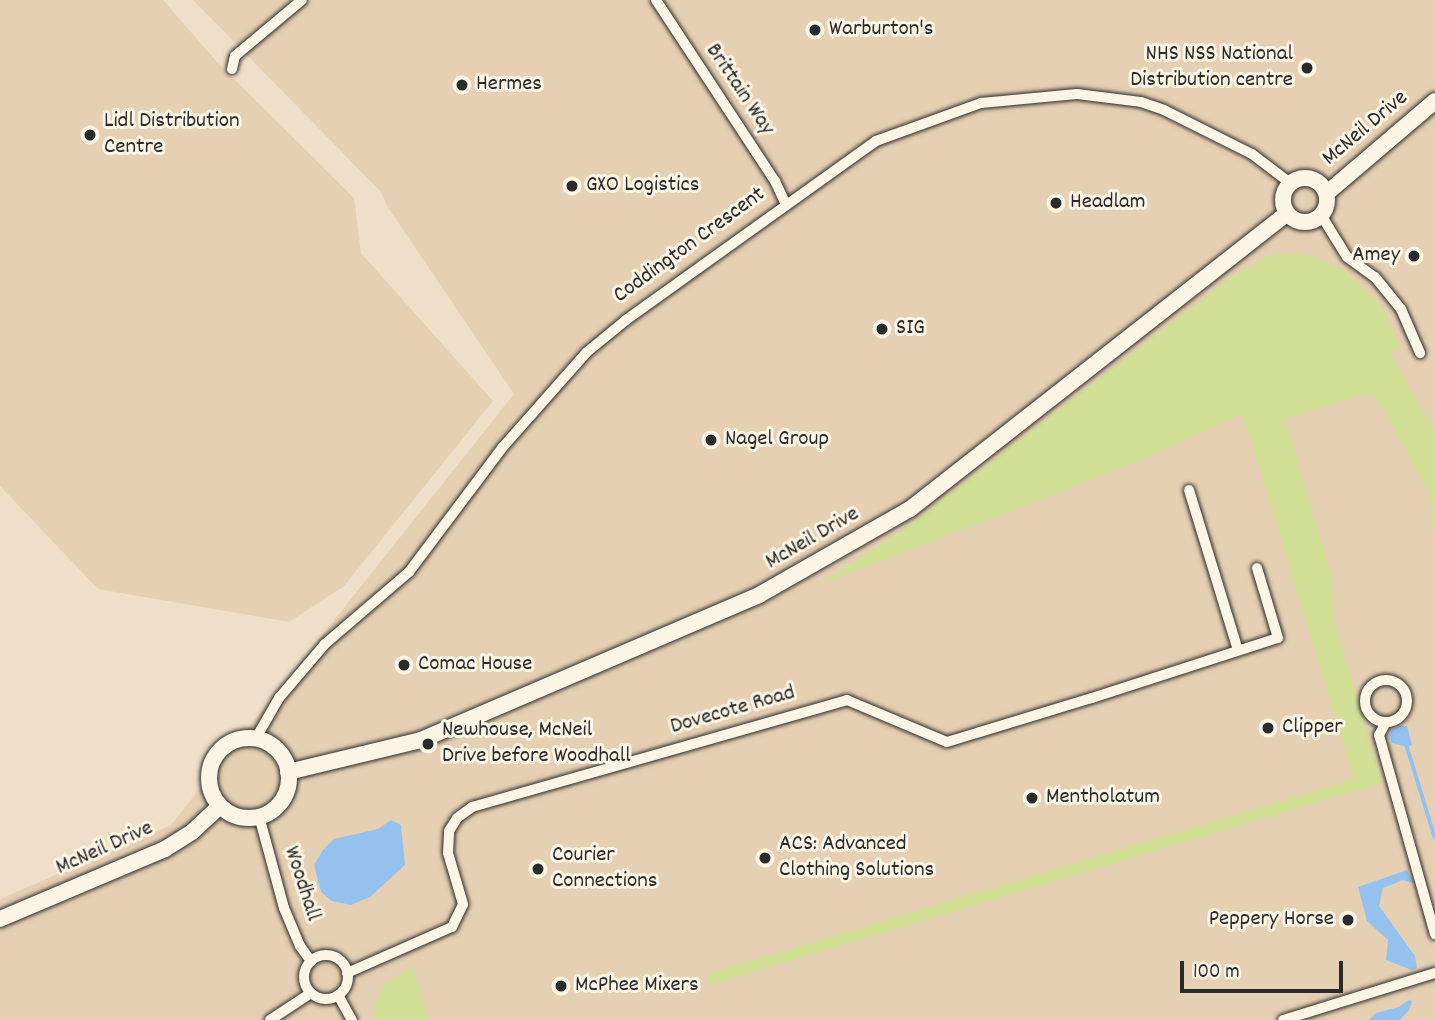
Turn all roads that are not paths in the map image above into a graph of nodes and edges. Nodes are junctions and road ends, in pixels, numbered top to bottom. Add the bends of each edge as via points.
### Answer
1 (302, 0) edge
2 (656, 0) edge
3 (233, 69) dead end
4 (1435, 102) edge
5 (1290, 183) junction
6 (1326, 192) junction
7 (786, 205) junction
8 (1287, 213) junction
9 (1321, 215) junction
10 (1420, 353) dead end
11 (1189, 490) dead end
12 (1257, 568) dead end
13 (1238, 650) junction
14 (1385, 722) junction
15 (256, 738) junction
16 (288, 772) junction
17 (220, 806) junction
18 (259, 817) junction
19 (0, 919) edge
20 (1435, 934) edge
21 (311, 961) junction
22 (347, 973) junction
23 (1435, 973) edge
24 (310, 993) junction
25 (338, 995) junction
26 (270, 1020) edge
27 (352, 1020) edge
28 (1283, 1020) edge

1 - 3 street via 235,56
2 - 7 street, Brittain Way via 775,181
4 - 6 street, McNeil Drive
5 - 6 street via 1313,179
5 - 7 street, Coddington Crescent via 1252,154 1164,110 1141,102 1063,94 981,103 876,141
5 - 8 street via 1284,193
6 - 9 street via 1327,205
7 - 15 street, Coddington Crescent via 626,320 585,355 502,448 409,572 325,644 279,698
8 - 9 street via 1301,222
8 - 16 street, McNeil Drive via 910,509 759,596 421,740
9 - 10 street via 1347,257 1375,277 1401,309
11 - 13 street
12 - 13 street, Dovecote Road via 1278,638
13 - 22 street, Dovecote Road via 947,741 847,700 472,807 449,831 448,853 464,904 452,927
14 - 14 street via 1372,717 1364,701 1369,687 1385,679 1399,684 1407,697 1402,715
14 - 20 street via 1379,735
15 - 16 street via 277,750
15 - 17 street via 234,741 216,754 209,781
16 - 18 street via 279,804
17 - 18 street via 238,817
17 - 19 street, McNeil Drive via 165,849
18 - 21 street, Woodhall via 284,908
21 - 22 street via 335,957
21 - 24 street via 304,975
22 - 25 street
23 - 28 street
24 - 25 street via 322,999
24 - 26 street
25 - 27 street

